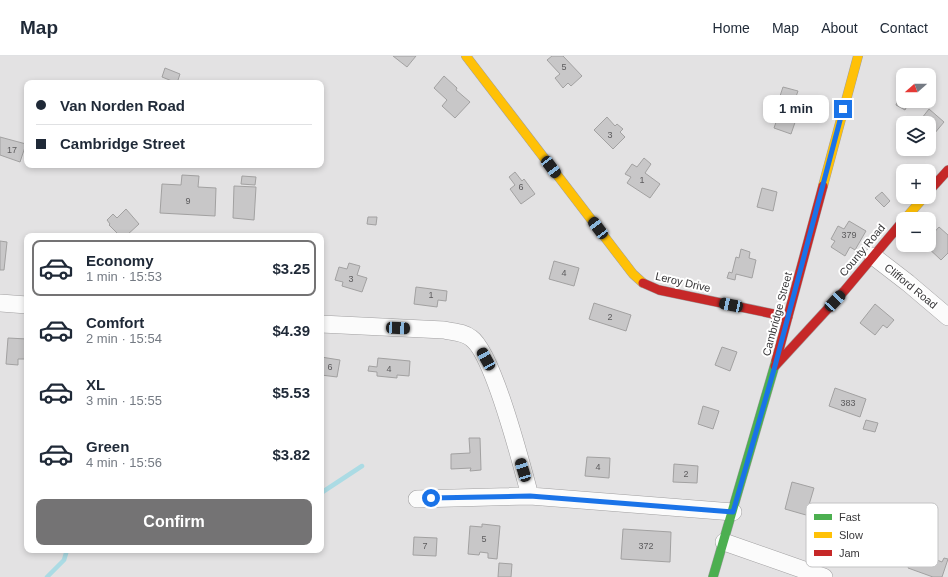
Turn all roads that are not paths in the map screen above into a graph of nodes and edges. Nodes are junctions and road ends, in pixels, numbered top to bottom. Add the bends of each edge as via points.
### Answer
1 (466, 56) edge
2 (858, 56) edge
3 (948, 170) edge
4 (936, 183) edge
5 (918, 204) edge
6 (911, 212) edge
7 (896, 229) edge
8 (873, 256) junction
9 (0, 303) edge
10 (24, 305) edge
11 (788, 317) junction
12 (948, 317) edge
13 (324, 324) edge
14 (775, 366) junction
15 (530, 496) junction
16 (417, 499) dead end
17 (733, 512) junction
18 (724, 542) junction
19 (713, 577) edge
20 (824, 577) edge

1 - 11 street, Leroy Drive via 640,281 659,290
2 - 11 street, Cambridge Street
3 - 4 street
5 - 6 street, County Road
7 - 8 street, County Road
8 - 12 street, Clifford Road
8 - 14 street, County Road
9 - 10 street
11 - 14 street, Cambridge Street
13 - 15 street via 444,330 472,338 486,359 497,386
14 - 17 street, Cambridge Street
15 - 16 street
15 - 17 street
17 - 18 street, Cambridge Street
18 - 19 street, Cambridge Street
18 - 20 street

